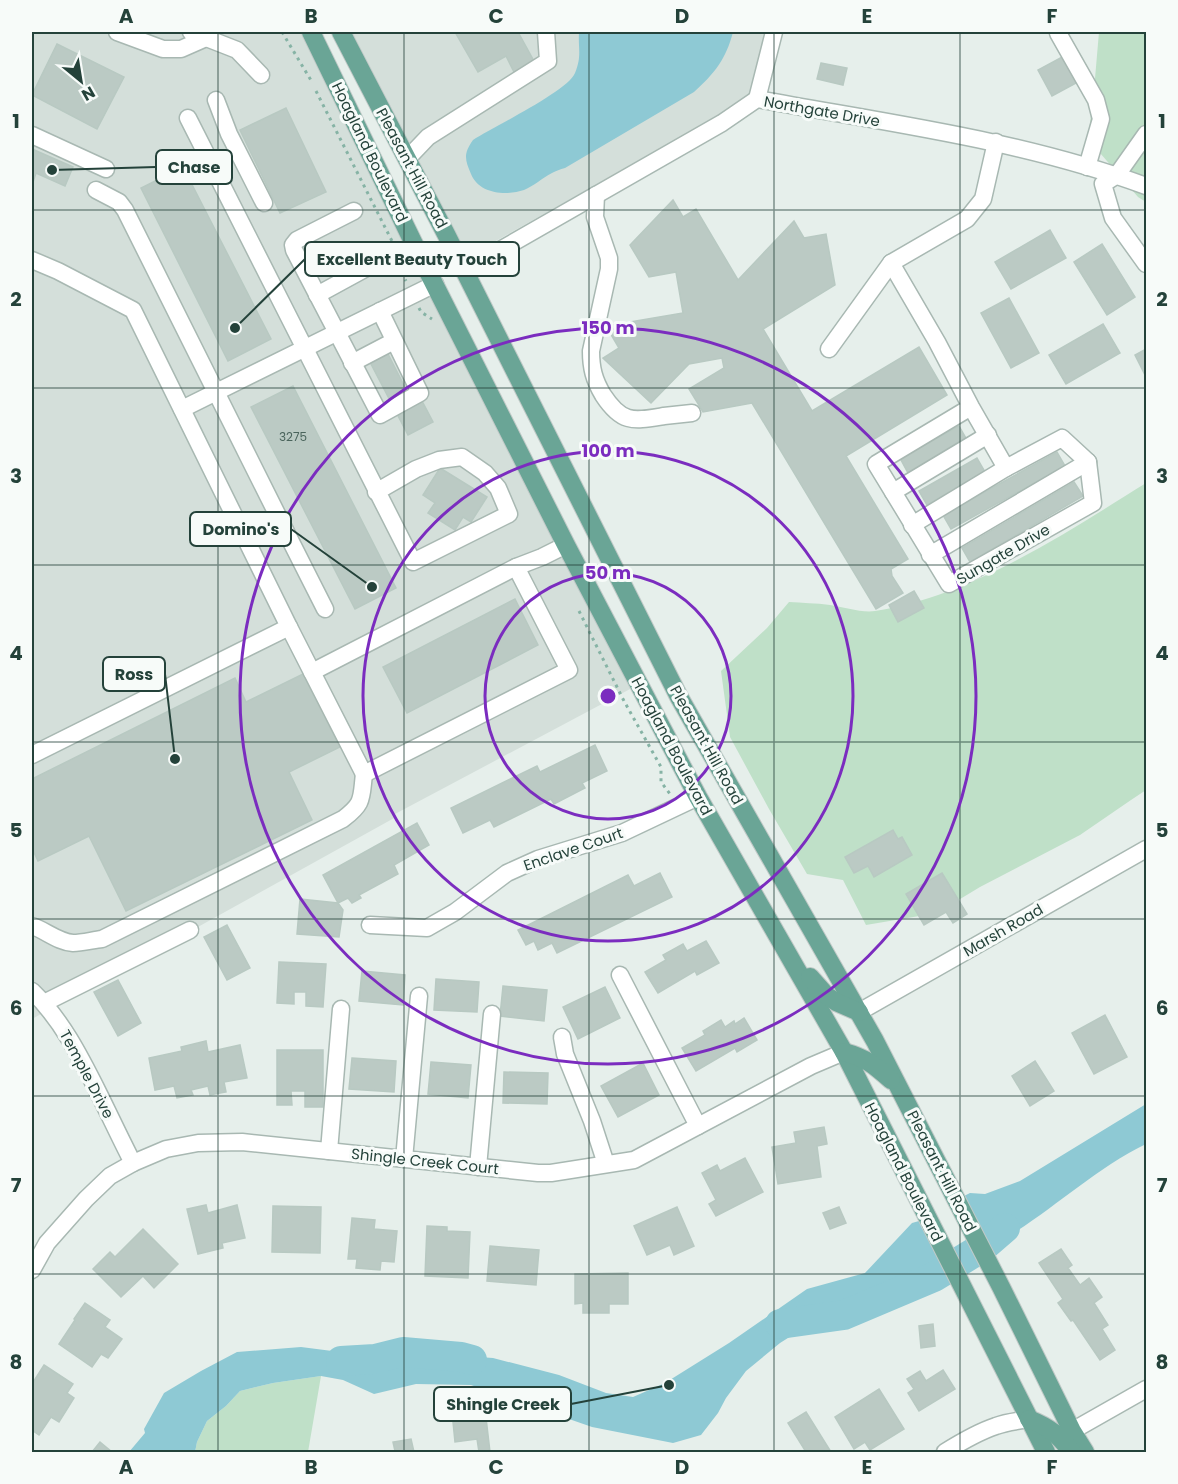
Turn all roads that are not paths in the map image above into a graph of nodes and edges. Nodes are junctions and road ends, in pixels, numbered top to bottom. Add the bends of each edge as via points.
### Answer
1 (117, 32) edge
2 (311, 32) edge
3 (341, 32) edge
4 (546, 32) edge
5 (774, 32) edge
6 (1058, 33) edge
7 (198, 35) edge
8 (261, 75) dead end
9 (757, 99) junction
10 (216, 100) dead end
11 (188, 118) dead end
12 (1146, 134) edge
13 (32, 135) edge
14 (996, 142) junction
15 (407, 159) junction
16 (1087, 167) junction
17 (106, 170) dead end
18 (1117, 175) junction
19 (1146, 186) edge
20 (96, 190) dead end
21 (596, 195) junction
22 (264, 203) dead end
23 (354, 211) dead end
24 (383, 259) dead end
25 (32, 260) edge
26 (891, 263) junction
27 (1146, 264) edge
28 (464, 270) junction
29 (435, 284) junction
30 (316, 295) junction
31 (380, 311) junction
32 (336, 333) junction
33 (394, 341) junction
34 (304, 349) junction
35 (829, 349) dead end
36 (352, 363) junction
37 (217, 392) junction
38 (971, 407) junction
39 (182, 409) junction
40 (692, 413) dead end
41 (988, 435) junction
42 (1088, 462) junction
43 (1006, 468) junction
44 (376, 492) junction
45 (892, 492) junction
46 (280, 520) junction
47 (912, 525) junction
48 (246, 537) junction
49 (566, 545) junction
50 (930, 555) junction
51 (516, 567) junction
52 (325, 609) dead end
53 (289, 627) junction
54 (312, 672) junction
55 (32, 755) edge
56 (364, 774) junction
57 (698, 797) junction
58 (1146, 849) edge
59 (370, 925) dead end
60 (32, 926) edge
61 (190, 930) dead end
62 (790, 957) junction
63 (620, 975) dead end
64 (419, 996) dead end
65 (38, 997) edge
66 (341, 1009) dead end
67 (859, 1012) junction
68 (492, 1014) dead end
69 (562, 1037) dead end
70 (844, 1052) junction
71 (899, 1088) junction
72 (698, 1126) junction
73 (328, 1151) junction
74 (404, 1159) junction
75 (133, 1163) junction
76 (606, 1164) junction
77 (478, 1167) junction
78 (32, 1270) edge
79 (1146, 1389) edge
80 (1029, 1419) junction
81 (1072, 1431) junction
82 (945, 1452) edge
83 (1046, 1452) edge
84 (1072, 1452) edge
85 (1085, 1452) edge

1 - 7 street via 163,49 181,49
2 - 29 main road, Hoagland Boulevard
3 - 15 main road, Pleasant Hill Road
4 - 15 street via 548,61 428,137
5 - 9 street
6 - 16 street via 1096,100 1101,119
7 - 8 street via 237,50
9 - 14 street, Northgate Drive
9 - 21 street, Northgate Drive
10 - 22 street
11 - 34 street
12 - 18 street
13 - 17 street
14 - 16 street, Northgate Drive
14 - 26 street via 983,199 967,219
15 - 28 main road, Pleasant Hill Road
16 - 18 street, Northgate Drive
18 - 19 street, Northgate Drive
18 - 27 street via 1103,184 1113,218
20 - 37 street via 119,202 125,210
21 - 28 street, Northgate Drive
21 - 40 street via 595,217 609,269 591,351 593,377 610,405 633,420
23 - 30 street via 293,245
24 - 30 street
25 - 39 street via 133,310
26 - 35 street
26 - 38 street
28 - 29 main road
28 - 67 main road, Pleasant Hill Road via 679,697
29 - 31 street
29 - 49 main road, Hoagland Boulevard
30 - 32 street
31 - 32 street
31 - 33 street
32 - 34 street
32 - 36 street
33 - 36 street
33 - 36 street via 420,393 380,415
34 - 37 street
34 - 44 street
37 - 39 street
37 - 46 street
38 - 41 street
38 - 45 street, Sungate Drive via 876,464
39 - 48 street
41 - 43 street
41 - 45 street
42 - 43 street via 1062,438
42 - 50 street
42 - 50 street, Sungate Drive via 1092,503 949,585
43 - 47 street
44 - 44 street via 413,562 508,514 498,488 485,472 462,457 439,459
45 - 47 street, Sungate Drive
46 - 48 street
46 - 52 street
47 - 50 street, Sungate Drive
48 - 53 street
49 - 51 street
49 - 57 main road, Hoagland Boulevard
51 - 54 street
51 - 56 street via 569,670
53 - 54 street
53 - 55 street
54 - 56 street
56 - 60 street via 361,802 343,819 102,939 72,943
57 - 59 street, Enclave Court via 622,833 507,873 427,928
57 - 62 main road, Hoagland Boulevard
58 - 67 street, Marsh Road
61 - 65 street
62 - 67 main road via 826,995
62 - 70 main road, Hoagland Boulevard
63 - 72 street
64 - 74 street
65 - 75 street, Temple Drive via 79,1054
66 - 73 street
67 - 71 main road, Pleasant Hill Road
68 - 77 street
69 - 76 street
70 - 71 main road via 873,1063
70 - 72 street, Shingle Creek Court
70 - 80 main road, Hoagland Boulevard
71 - 81 main road, Pleasant Hill Road
72 - 76 street, Shingle Creek Court via 634,1160
73 - 74 street, Shingle Creek Court
73 - 75 street, Shingle Creek Court via 242,1142 198,1143 166,1149
74 - 77 street, Shingle Creek Court
75 - 78 street, Shingle Creek Court via 110,1176 86,1199 47,1243
76 - 77 street, Shingle Creek Court via 551,1173
79 - 81 street
80 - 82 street via 985,1430
80 - 83 main road, Hoagland Boulevard
80 - 84 main road via 1047,1426
81 - 85 main road, Pleasant Hill Road

